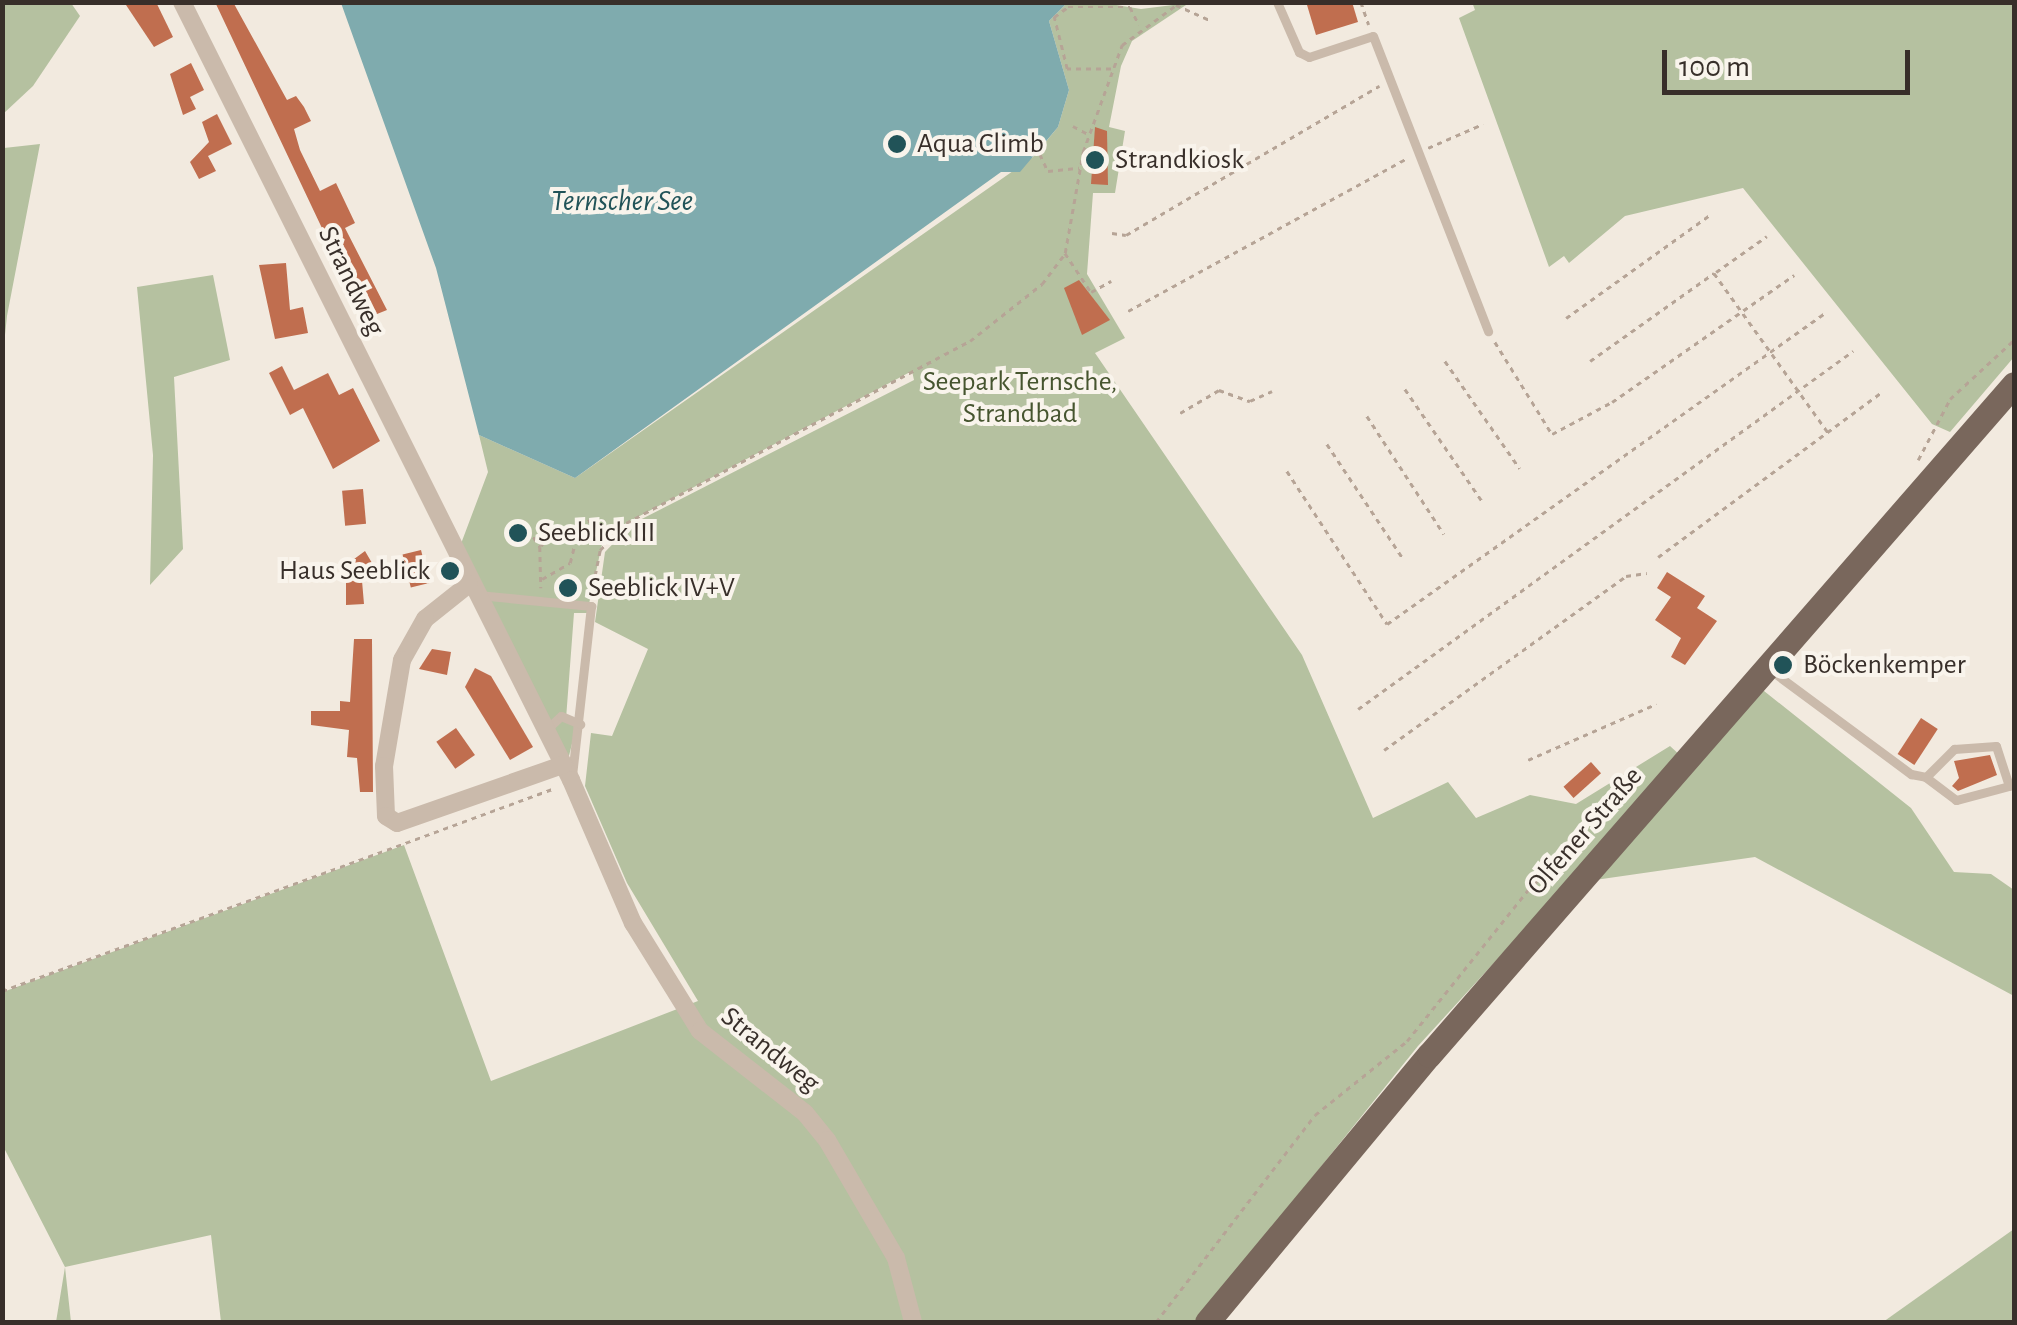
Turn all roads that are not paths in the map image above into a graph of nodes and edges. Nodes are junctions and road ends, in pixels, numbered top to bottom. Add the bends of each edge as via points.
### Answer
1 (182, 2) edge
2 (1276, 2) edge
3 (1488, 332) road end
4 (2014, 384) edge
5 (472, 590) junction
6 (1767, 668) junction
7 (580, 724) junction
8 (545, 732) junction
9 (567, 773) junction
10 (1926, 777) junction
11 (913, 1322) edge
12 (1207, 1322) edge

1 - 5 street, Strandweg
2 - 3 lane via 1298,52 1310,57 1373,36
4 - 6 main road, Olfener Straße
5 - 7 lane via 591,606
5 - 8 street, Strandweg
5 - 9 street via 426,619 402,660 384,766 386,816 396,823
6 - 10 lane via 1896,766
6 - 12 main road, Olfener Straße
7 - 8 lane via 561,716
7 - 9 lane
8 - 9 street, Strandweg
9 - 11 street, Strandweg via 614,885 677,998 716,1047 816,1125 896,1258
10 - 10 lane via 1954,749 1996,746 2009,786 1956,800

